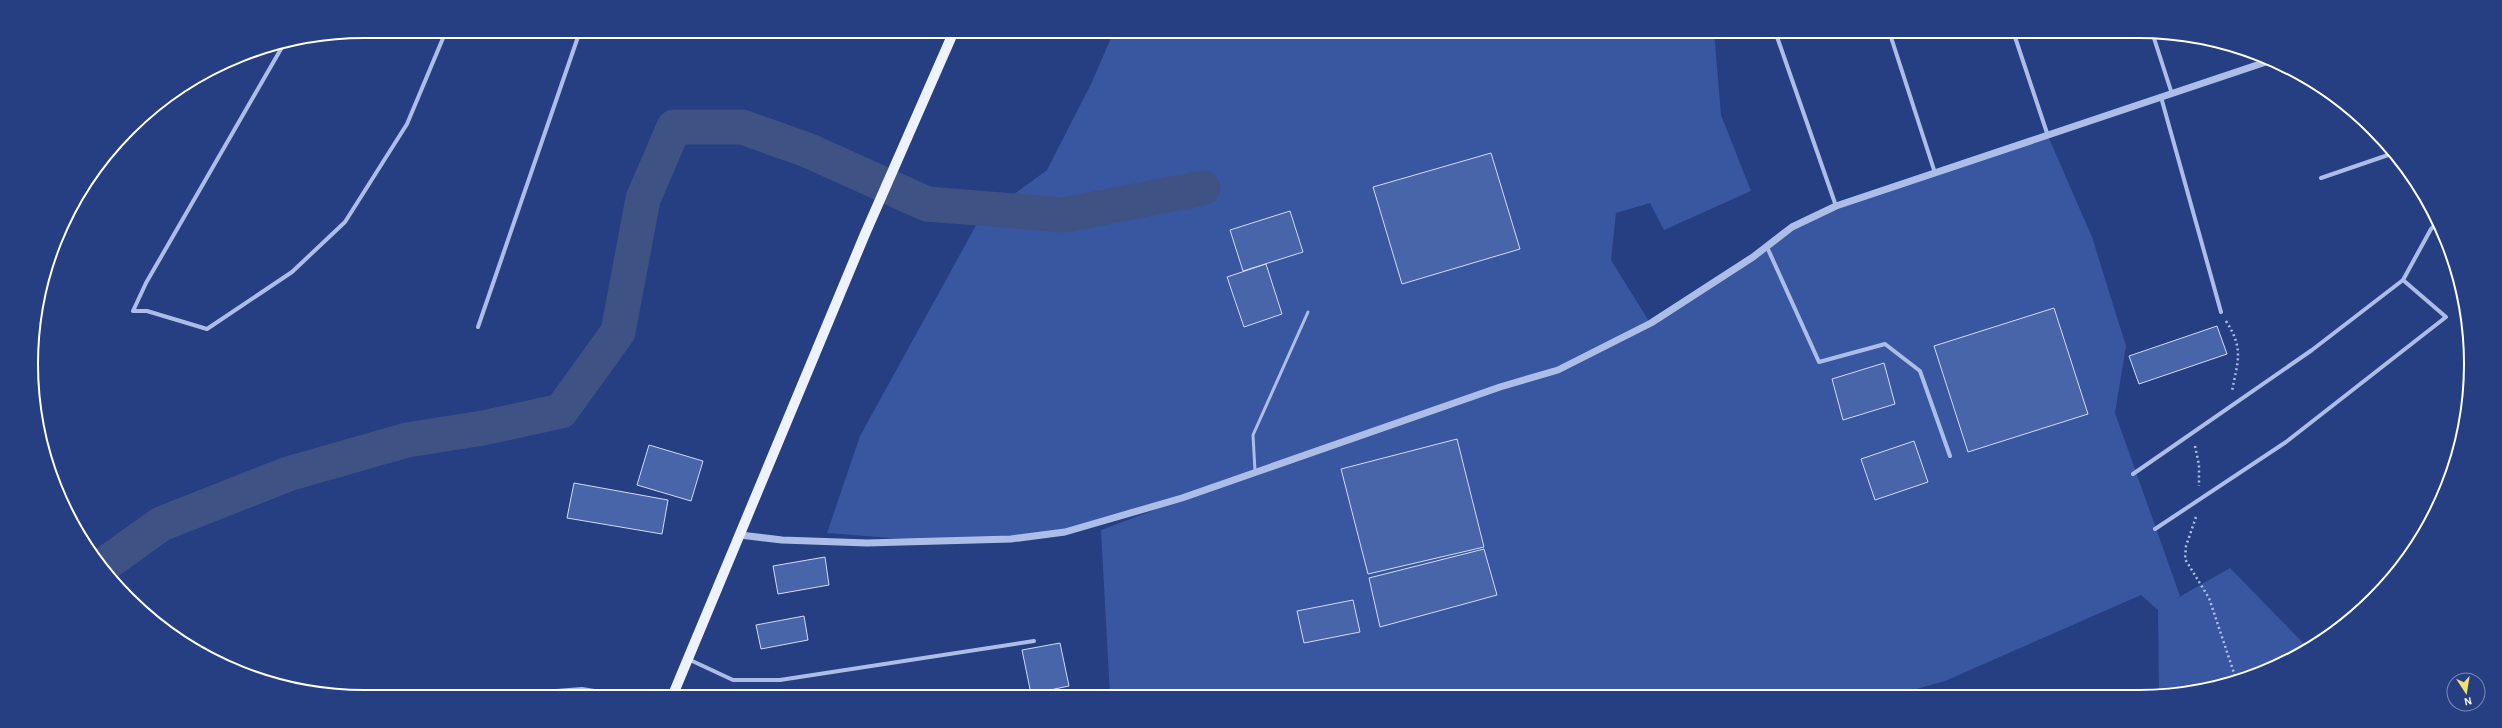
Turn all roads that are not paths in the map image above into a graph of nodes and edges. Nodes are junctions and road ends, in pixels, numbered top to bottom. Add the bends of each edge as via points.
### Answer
1 (443, 38) edge
2 (578, 38) edge
3 (951, 38) edge
4 (1777, 38) edge
5 (1891, 38) edge
6 (2015, 38) edge
7 (2154, 39) edge
8 (280, 49) edge
9 (2263, 63) edge
10 (2172, 94) junction
11 (2161, 97) junction
12 (2048, 136) junction
13 (2388, 155) edge
14 (1935, 174) junction
15 (2321, 178) dead end
16 (1836, 206) junction
17 (2433, 227) edge
18 (1767, 247) junction
19 (2403, 280) junction
20 (1308, 312) dead end
21 (2221, 312) road end
22 (478, 327) dead end
23 (1950, 456) dead end
24 (1255, 473) junction
25 (2134, 474) dead end
26 (2156, 529) dead end
27 (740, 535) junction
28 (1034, 641) dead end
29 (688, 659) junction
30 (569, 690) edge
31 (588, 690) edge
32 (675, 690) edge

1 - 8 street via 406,124 345,222 292,272 207,329 147,311 133,311 146,283
2 - 22 street
3 - 27 main road via 865,234
4 - 16 street
5 - 14 street
6 - 12 street
7 - 10 street
9 - 10 street
10 - 11 street
11 - 12 street
11 - 21 street
12 - 14 street
13 - 15 street
14 - 16 street
16 - 18 street via 1792,227
17 - 19 street
18 - 23 street via 1819,362 1885,344 1920,372
18 - 24 street via 1651,323 1558,370 1500,387
19 - 25 street via 2312,350
19 - 26 street via 2446,317 2286,442
20 - 24 lane via 1253,435
24 - 27 street via 1182,498 1065,532 1019,538 867,543 782,540
27 - 29 main road
28 - 29 street via 780,680 733,680
29 - 32 main road
30 - 31 street

